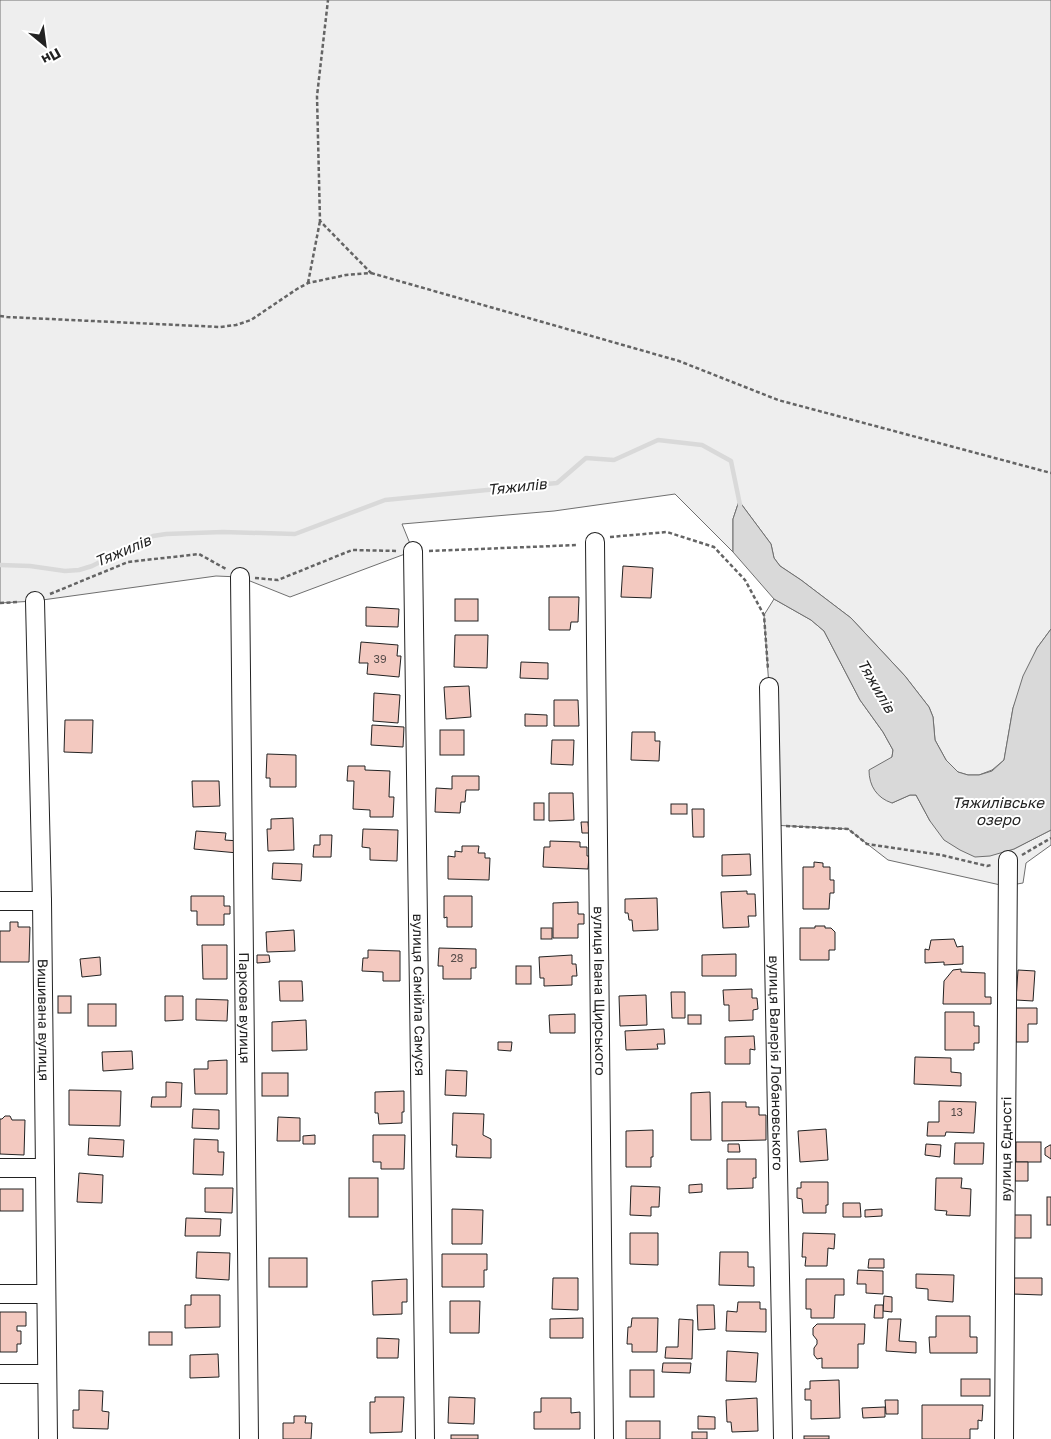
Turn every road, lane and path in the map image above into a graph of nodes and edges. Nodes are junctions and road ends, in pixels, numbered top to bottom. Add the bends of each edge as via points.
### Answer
1 (328, 0) edge
2 (320, 221) junction
3 (371, 273) junction
4 (308, 283) junction
5 (0, 316) edge
6 (1051, 473) edge
7 (595, 542) junction
8 (413, 552) junction
9 (240, 577) junction
10 (35, 601) joint
11 (769, 687) joint
12 (771, 825) junction
13 (1051, 838) edge
14 (1008, 860) junction
15 (0, 901) edge
16 (42, 901) junction
17 (0, 1168) edge
18 (45, 1168) junction
19 (0, 1294) edge
20 (46, 1294) junction
21 (0, 1374) edge
22 (47, 1374) junction
23 (48, 1439) edge
24 (249, 1439) edge
25 (425, 1439) edge
26 (604, 1439) edge
27 (783, 1439) edge
28 (1004, 1439) edge

1 - 2 path via 317,96
2 - 3 path
2 - 4 path
3 - 4 path
3 - 6 path via 679,361 778,400
4 - 5 path via 251,320 220,327
7 - 8 path
7 - 11 path via 615,536 667,532 714,547 744,580 764,615
7 - 26 street, вулиця Івана Щирського
8 - 9 path via 352,550 278,580
8 - 25 street, вулиця Самійла Самуся
9 - 10 path via 199,554 128,562
9 - 24 street, Паркова вулиця
10 - 16 street, Вишивана вулиця
11 - 12 street, вулиця Валерія Лобановського
12 - 14 path via 848,829 868,844 987,866
12 - 27 street, вулиця Валерія Лобановського
13 - 14 path via 1018,858
14 - 28 street, вулиця Єдності
15 - 16 street
16 - 18 street, Вишивана вулиця
17 - 18 street
18 - 20 street, Вишивана вулиця
19 - 20 street
20 - 22 street, Вишивана вулиця
21 - 22 street
22 - 23 street, Вишивана вулиця

